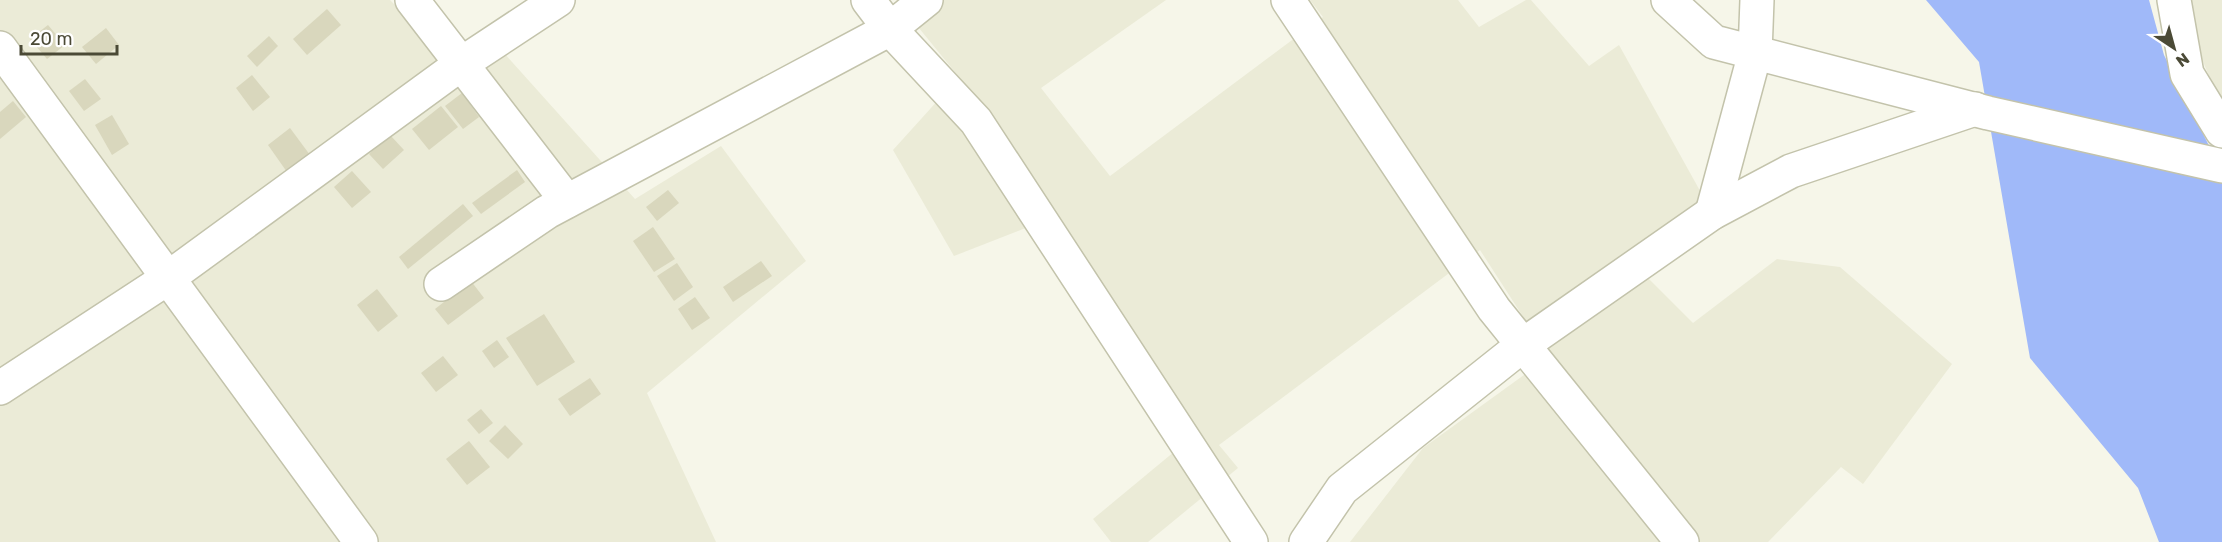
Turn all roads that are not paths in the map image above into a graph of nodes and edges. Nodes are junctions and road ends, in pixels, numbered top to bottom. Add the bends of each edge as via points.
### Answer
1 (412, 0) edge
2 (558, 0) edge
3 (868, 0) edge
4 (926, 0) edge
5 (1288, 0) edge
6 (1668, 0) edge
7 (1758, 0) edge
8 (2174, 0) edge
9 (890, 29) junction
10 (0, 48) edge
11 (1755, 53) junction
12 (461, 64) junction
13 (1975, 109) junction
14 (2222, 131) edge
15 (2222, 166) edge
16 (567, 201) junction
17 (1712, 213) junction
18 (168, 278) junction
19 (441, 284) dead end
20 (1523, 345) junction
21 (0, 388) edge
22 (362, 542) edge
23 (1251, 542) edge
24 (1306, 542) edge
25 (1682, 542) edge

1 - 12 street
2 - 12 street
3 - 9 street
4 - 9 street
5 - 20 street via 1494,309
6 - 11 street via 1714,42
7 - 11 street
8 - 14 street via 2187,74
9 - 16 street
9 - 23 street via 976,120
10 - 18 street
11 - 13 street
11 - 17 street
12 - 16 street
12 - 18 street
13 - 15 street
13 - 17 street via 1791,171
16 - 19 street
17 - 20 street
18 - 21 street
18 - 22 street
20 - 24 street via 1342,489
20 - 25 street

